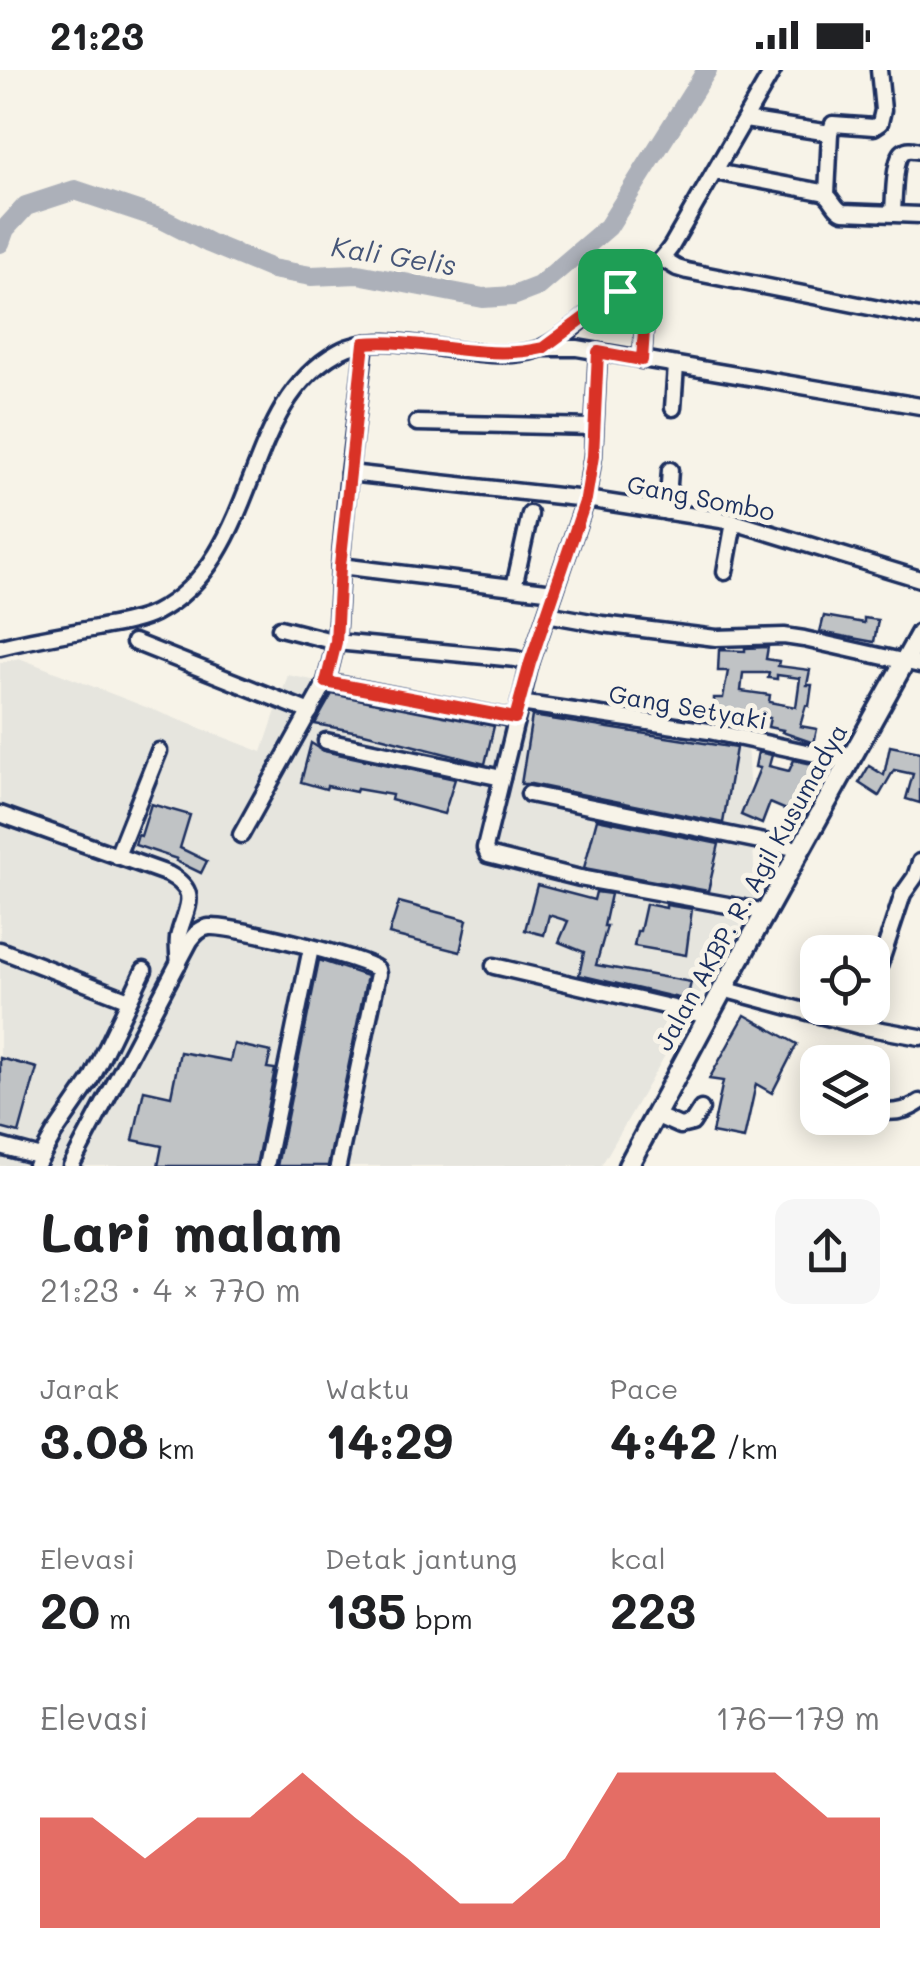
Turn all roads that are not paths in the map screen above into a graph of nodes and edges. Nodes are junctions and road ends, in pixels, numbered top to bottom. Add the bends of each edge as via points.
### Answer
1 (773, 70) edge
2 (878, 70) edge
3 (745, 120) junction
4 (830, 134) junction
5 (920, 150) edge
6 (714, 172) junction
7 (827, 194) junction
8 (893, 212) junction
9 (920, 215) edge
10 (662, 259) junction
11 (620, 291) junction
12 (920, 317) edge
13 (364, 343) junction
14 (543, 348) junction
15 (598, 352) junction
16 (642, 360) junction
17 (676, 366) junction
18 (920, 406) edge
19 (674, 408) dead end
20 (417, 423) dead end
21 (594, 428) junction
22 (670, 470) dead end
23 (349, 473) junction
24 (586, 499) junction
25 (667, 512) junction
26 (530, 514) dead end
27 (734, 522) junction
28 (340, 566) junction
29 (725, 572) dead end
30 (920, 579) edge
31 (514, 587) junction
32 (554, 592) junction
33 (547, 614) junction
34 (280, 628) dead end
35 (920, 634) edge
36 (134, 642) dead end
37 (336, 642) junction
38 (0, 647) edge
39 (530, 663) junction
40 (912, 663) edge
41 (326, 682) junction
42 (520, 703) junction
43 (310, 712) junction
44 (515, 718) junction
45 (326, 742) dead end
46 (159, 751) dead end
47 (848, 761) junction
48 (502, 778) junction
49 (528, 794) dead end
50 (0, 814) edge
51 (241, 835) dead end
52 (800, 849) junction
53 (117, 856) junction
54 (920, 862) edge
55 (766, 912) junction
56 (889, 935) edge
57 (311, 948) junction
58 (0, 950) edge
59 (179, 964) junction
60 (494, 966) dead end
61 (144, 970) dead end
62 (723, 988) junction
63 (129, 1000) junction
64 (708, 1016) junction
65 (860, 1026) joint
66 (920, 1037) edge
67 (920, 1102) edge
68 (701, 1109) dead end
69 (890, 1112) edge
70 (655, 1115) junction
71 (0, 1146) edge
72 (38, 1162) edge
73 (71, 1166) edge
74 (266, 1166) edge
75 (338, 1166) edge
76 (628, 1166) edge

1 - 3 street
2 - 4 street via 880,123 833,124
3 - 4 street
3 - 6 street
4 - 7 street
5 - 8 street via 904,151 898,161
6 - 7 street
6 - 10 street
7 - 8 street via 843,212
8 - 9 street
10 - 11 street
10 - 12 street via 686,271
11 - 14 street
11 - 16 street via 646,300
13 - 14 street via 491,354
13 - 23 street
13 - 38 street via 331,356 290,394 227,538 176,598 128,622
14 - 15 street
15 - 16 street
15 - 21 street
16 - 17 street
17 - 18 street
17 - 19 street
20 - 21 street
21 - 24 street
22 - 25 street
23 - 24 street, Gang Sombo
23 - 28 street
24 - 25 street, Gang Sombo
24 - 32 street
25 - 27 street, Gang Sombo
26 - 31 street
27 - 29 street
27 - 30 street, Gang Sombo
28 - 31 street
28 - 37 street
31 - 32 street
32 - 33 street
33 - 39 street
33 - 40 street via 716,638 784,636
34 - 37 street
35 - 40 main road, Jalan AKBP. R. Agil Kusumadya
36 - 43 street
37 - 39 street
37 - 41 street
39 - 42 street
40 - 47 main road, Jalan AKBP. R. Agil Kusumadya
41 - 43 street
41 - 44 street
42 - 44 street
42 - 47 street, Gang Setyaki via 709,731
43 - 51 street
44 - 48 street
45 - 48 street
46 - 53 street
47 - 52 main road, Jalan AKBP. R. Agil Kusumadya
48 - 55 street via 488,855
49 - 52 street
50 - 53 street
52 - 55 main road, Jalan AKBP. R. Agil Kusumadya
53 - 59 street via 168,874 186,890
54 - 56 street
55 - 62 main road, Jalan AKBP. R. Agil Kusumadya
57 - 59 street via 207,927 196,933
57 - 74 street
57 - 75 street via 373,966 378,974
58 - 63 street
59 - 73 street
60 - 64 street
61 - 63 street
62 - 64 main road, Jalan AKBP. R. Agil Kusumadya
62 - 65 street
63 - 72 street via 91,1080
64 - 70 main road, Jalan AKBP. R. Agil Kusumadya
65 - 66 street
67 - 69 street
68 - 70 street via 692,1123 680,1126
70 - 76 main road, Jalan AKBP. R. Agil Kusumadya
71 - 72 street

